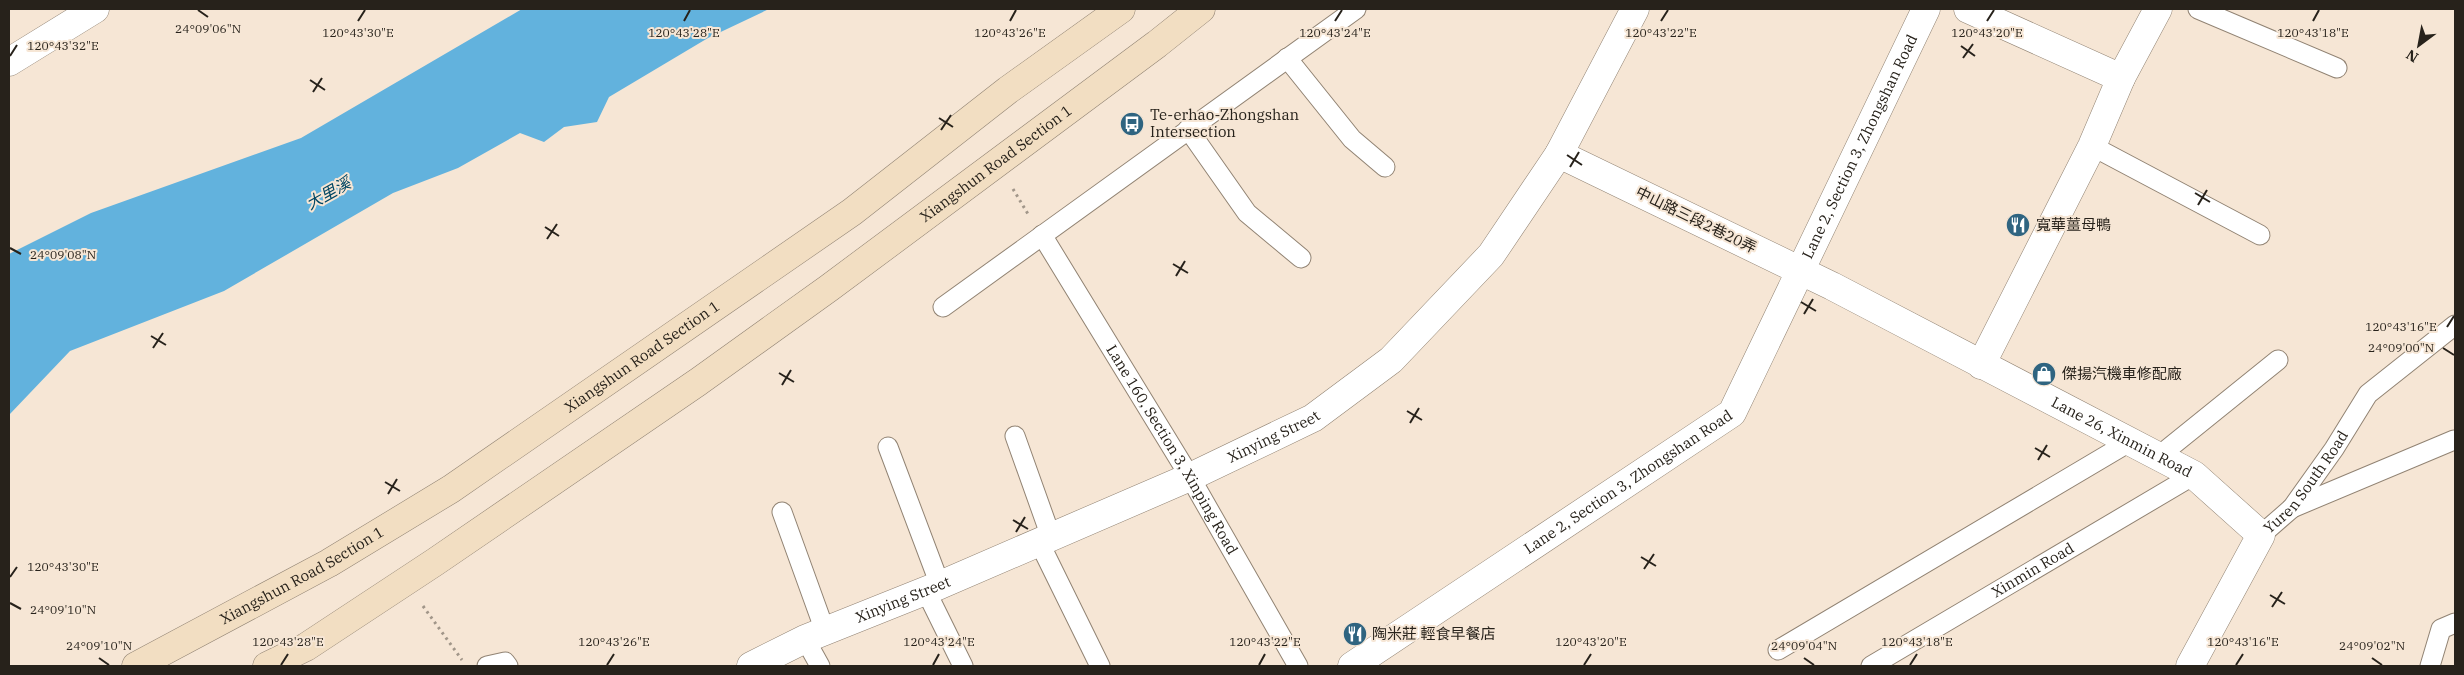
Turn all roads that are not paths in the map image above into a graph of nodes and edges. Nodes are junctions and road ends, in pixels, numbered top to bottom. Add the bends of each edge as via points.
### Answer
1 (95, 9) edge
2 (1121, 9) edge
3 (1201, 9) edge
4 (1356, 9) edge
5 (1635, 9) edge
6 (1926, 9) edge
7 (1968, 9) edge
8 (2158, 9) edge
9 (2198, 9) edge
10 (1287, 58) junction
11 (9, 62) edge
12 (2337, 68) dead end
13 (2121, 78) junction
14 (1188, 129) junction
15 (2092, 146) junction
16 (1559, 154) junction
17 (1385, 167) dead end
18 (1042, 235) junction
19 (2260, 235) dead end
20 (1301, 258) dead end
21 (1800, 270) junction
22 (943, 307) dead end
23 (2455, 325) edge
24 (1942, 343) joint
25 (2278, 360) dead end
26 (1981, 364) junction
27 (1016, 436) dead end
28 (2454, 440) edge
29 (2131, 441) junction
30 (888, 447) dead end
31 (2159, 456) junction
32 (2194, 474) junction
33 (1190, 477) junction
34 (2292, 508) junction
35 (782, 512) dead end
36 (2261, 535) junction
37 (1045, 539) junction
38 (933, 588) junction
39 (2455, 623) edge
40 (815, 635) junction
41 (1778, 650) dead end
42 (136, 666) edge
43 (266, 666) edge
44 (487, 666) edge
45 (508, 666) edge
46 (751, 666) edge
47 (820, 666) edge
48 (964, 666) edge
49 (1100, 666) edge
50 (1298, 666) edge
51 (1352, 666) edge
52 (1871, 666) edge
53 (2190, 666) edge
54 (2430, 666) edge

1 - 11 street
2 - 42 street, Xiangshun Road Section 1 via 1008,90 852,212 451,489 329,563
3 - 43 street, Xiangshun Road Section 1 via 829,288 698,382 306,646
4 - 10 lane
5 - 16 street, Xinying Street
6 - 21 street, Lane 2, Section 3, Zhongshan Road
7 - 13 street
8 - 13 street
9 - 12 lane
10 - 14 lane
10 - 17 lane via 1352,139
13 - 15 street
14 - 18 lane
14 - 20 lane via 1247,213
15 - 19 lane
15 - 26 street
16 - 21 street, 中山路三段2巷20弄
16 - 33 street, Xinying Street via 1491,256 1391,360 1313,418
18 - 22 lane
18 - 33 lane, Lane 160, Section 3, Xinping Road
21 - 24 street, 中山路三段2巷20弄
21 - 51 street, Lane 2, Section 3, Zhongshan Road via 1732,413
23 - 34 lane, Yuren South Road via 2368,394
24 - 26 street, Lane 26, Xinmin Road
25 - 31 lane
26 - 29 street, Lane 26, Xinmin Road
27 - 37 lane
28 - 34 lane
29 - 31 street, Lane 26, Xinmin Road
29 - 41 lane
30 - 38 lane
31 - 32 street, Lane 26, Xinmin Road
32 - 36 street, Lane 26, Xinmin Road
32 - 52 lane, Xinmin Road
33 - 37 street, Xinying Street
33 - 50 lane, Lane 160, Section 3, Xinping Road
34 - 36 lane, Yuren South Road
35 - 40 lane
36 - 53 street, Yuren South Road
37 - 38 street, Xinying Street
37 - 49 lane
38 - 40 street, Xinying Street
38 - 48 lane
39 - 54 lane via 2441,629
40 - 46 street, Xinying Street
40 - 47 lane
44 - 45 lane via 506,662

